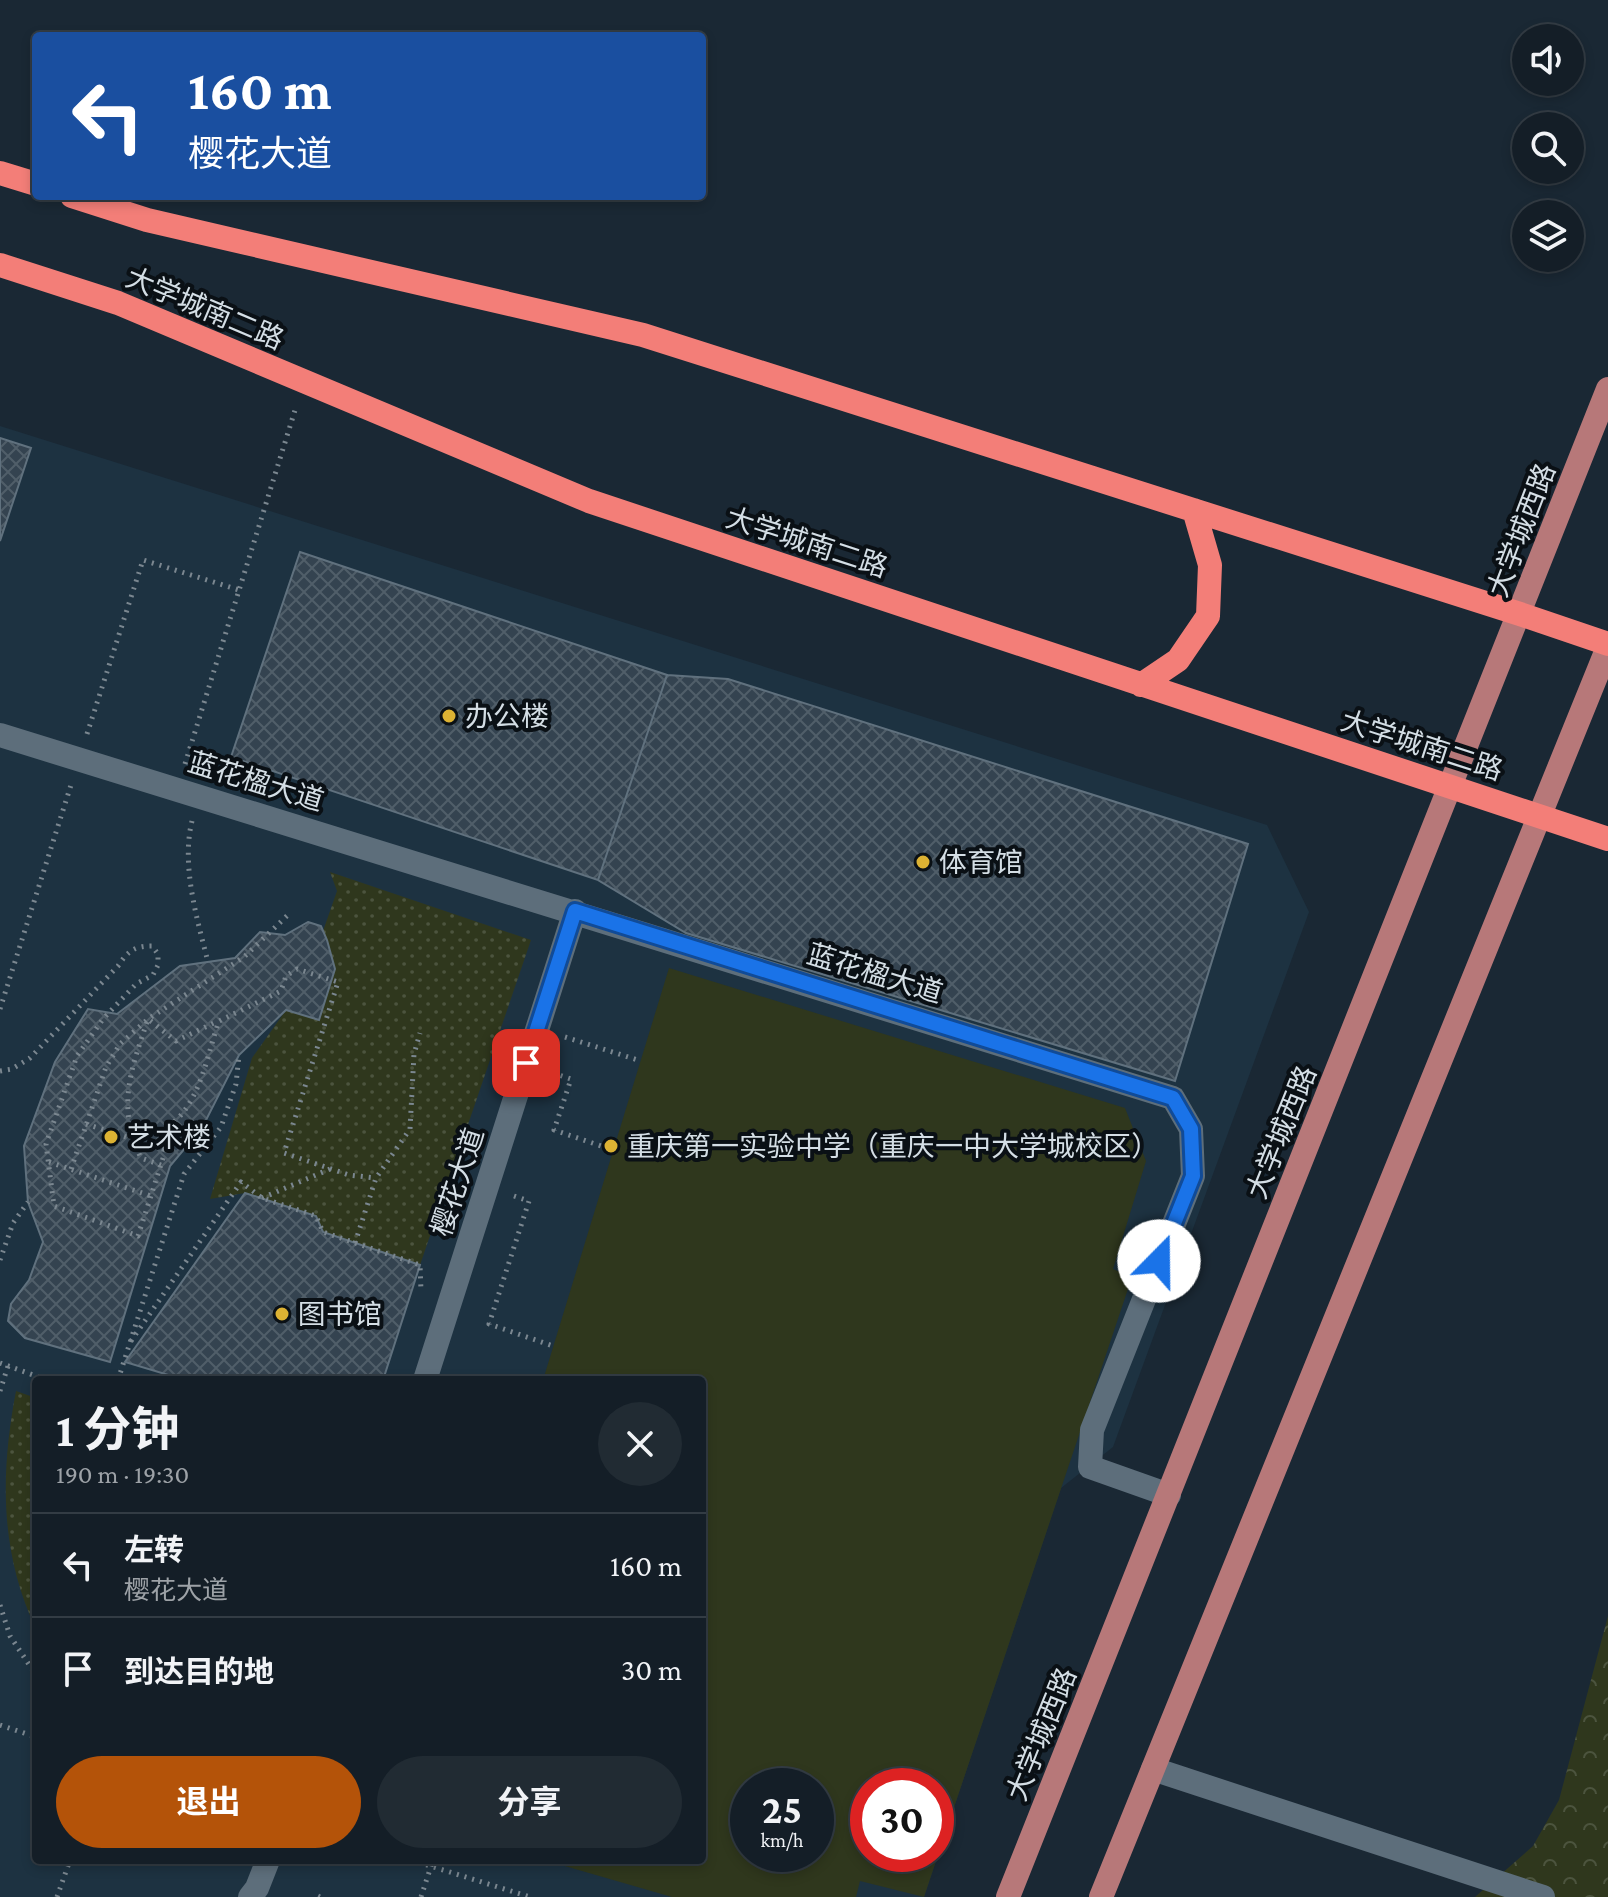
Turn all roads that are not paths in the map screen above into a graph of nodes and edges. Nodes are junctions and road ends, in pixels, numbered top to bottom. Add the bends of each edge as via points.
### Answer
1 (0, 173) edge
2 (32, 183) edge
3 (84, 200) edge
4 (0, 265) edge
5 (1608, 389) edge
6 (1194, 510) junction
7 (1520, 614) junction
8 (1608, 646) edge
9 (1141, 685) junction
10 (0, 735) edge
11 (1452, 785) junction
12 (1540, 816) junction
13 (1608, 839) edge
14 (575, 911) junction
15 (426, 1376) edge
16 (1169, 1495) junction
17 (1153, 1769) junction
18 (266, 1864) edge
19 (250, 1897) edge
20 (1008, 1897) edge
21 (1101, 1897) edge
22 (1543, 1897) edge

1 - 2 highway
3 - 6 highway, 大学城南二路 via 147,220 643,335
4 - 9 highway, 大学城南二路 via 118,303 589,501
5 - 7 main road, 大学城西路
6 - 7 highway, 大学城南二路
6 - 9 highway via 1210,565 1208,616 1178,660
7 - 8 highway, 大学城南二路
7 - 11 main road, 大学城西路
8 - 12 main road
9 - 11 highway, 大学城南二路
10 - 14 street, 蓝花楹大道
11 - 12 highway, 大学城南二路
11 - 16 main road, 大学城西路
12 - 13 highway, 大学城南二路
12 - 17 main road
14 - 15 street, 樱花大道
14 - 16 street, 蓝花楹大道 via 1173,1098 1191,1129 1193,1176 1092,1430 1090,1467
16 - 20 main road, 大学城西路
17 - 21 main road
17 - 22 street
18 - 19 street

